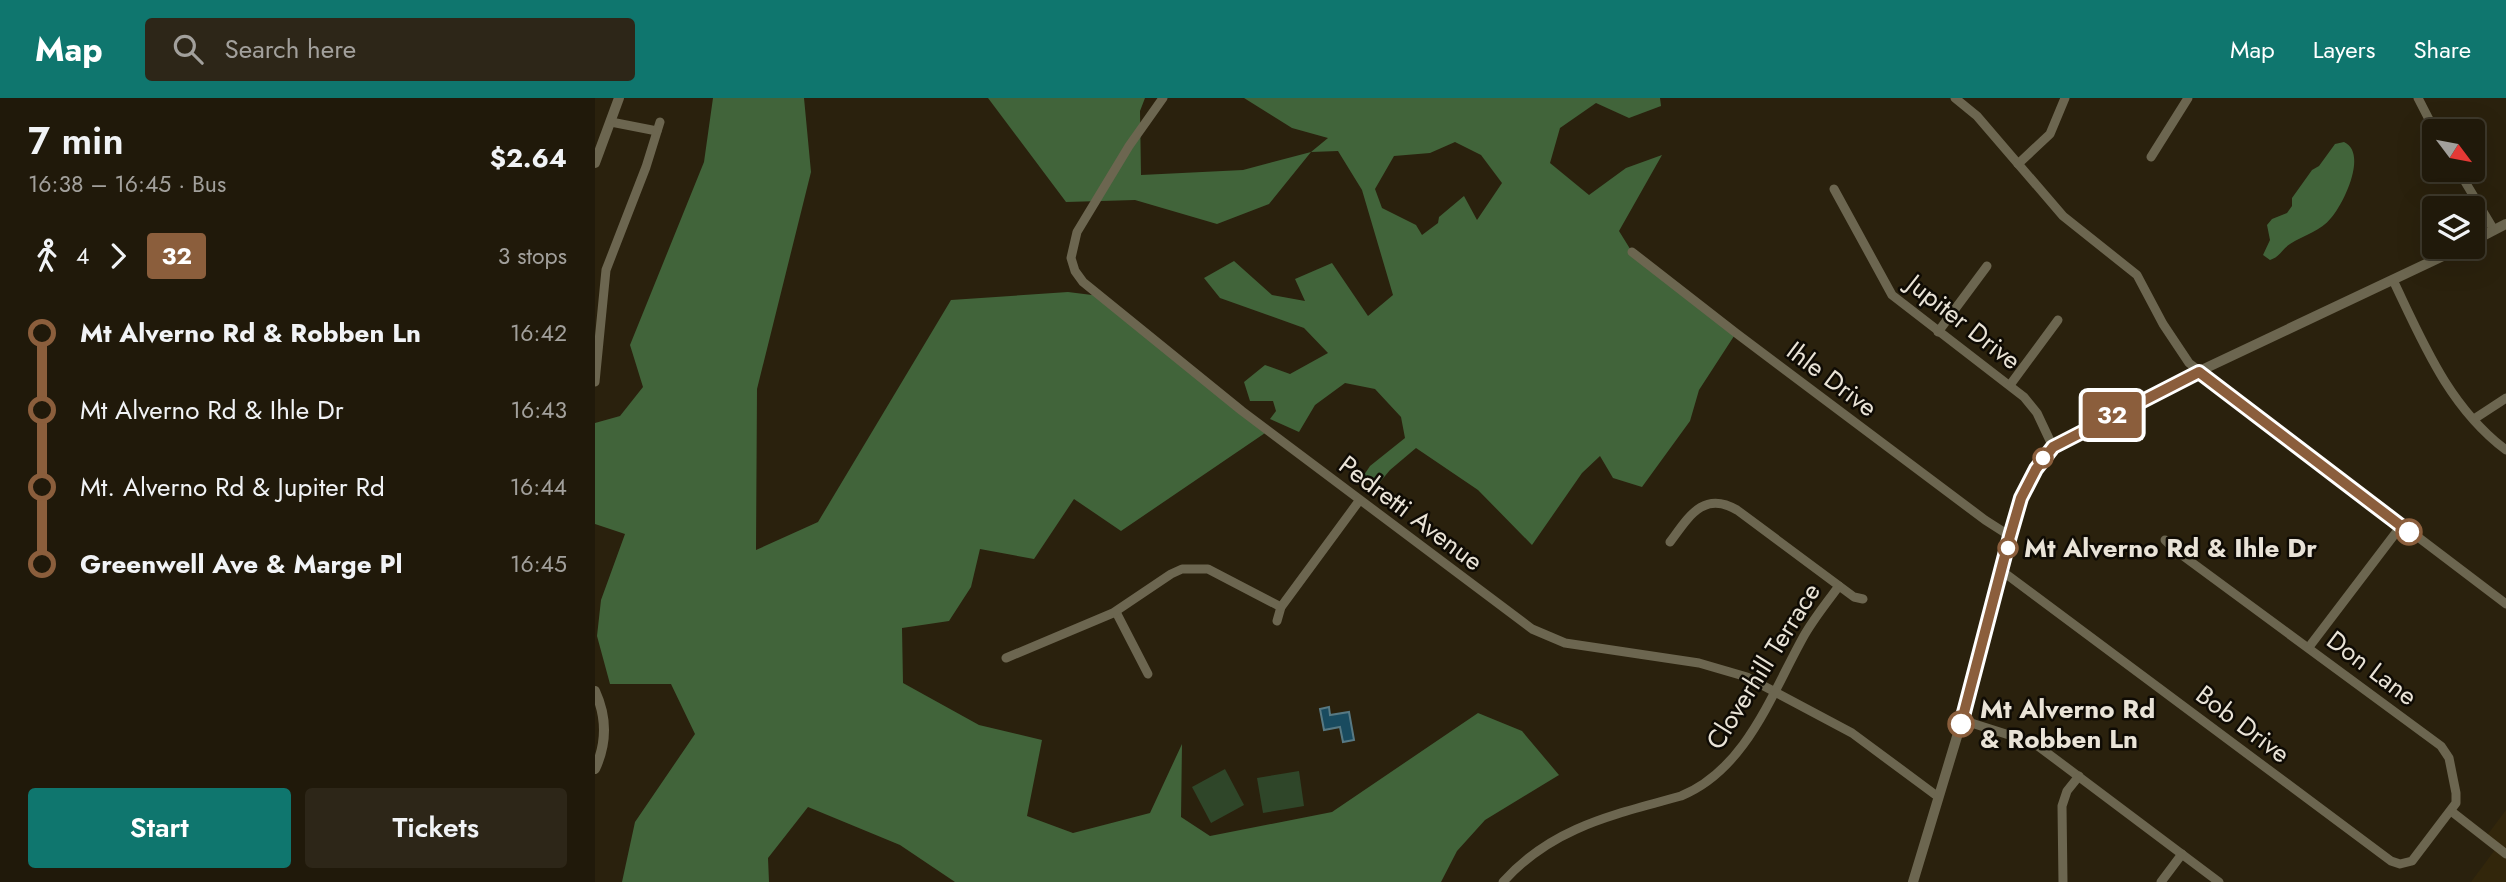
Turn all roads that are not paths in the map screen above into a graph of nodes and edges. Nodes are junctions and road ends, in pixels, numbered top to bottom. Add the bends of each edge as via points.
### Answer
1 (619, 98) edge
2 (1163, 98) edge
3 (1955, 98) edge
4 (2065, 98) edge
5 (2188, 98) edge
6 (2418, 98) edge
7 (2429, 119) edge
8 (611, 122) junction
9 (2151, 157) dead end
10 (595, 163) edge
11 (2018, 164) junction
12 (2465, 182) edge
13 (1834, 189) dead end
14 (2506, 224) edge
15 (2494, 230) junction
16 (2485, 235) edge
17 (1632, 252) dead end
18 (2437, 259) edge
19 (1987, 266) dead end
20 (2393, 280) junction
21 (2058, 320) dead end
22 (1938, 332) junction
23 (596, 351) edge
24 (2199, 372) junction
25 (595, 382) edge
26 (2010, 385) junction
27 (2506, 398) edge
28 (2474, 419) junction
29 (2053, 447) junction
30 (2506, 450) edge
31 (1359, 501) junction
32 (2401, 526) junction
33 (2010, 536) junction
34 (2165, 540) dead end
35 (1670, 542) dead end
36 (2002, 571) junction
37 (1839, 586) junction
38 (1863, 600) dead end
39 (2506, 604) edge
40 (1281, 607) junction
41 (1116, 612) junction
42 (1277, 621) dead end
43 (2309, 647) junction
44 (1006, 657) dead end
45 (1148, 674) dead end
46 (595, 691) edge
47 (1774, 692) junction
48 (1962, 720) junction
49 (595, 769) edge
50 (2079, 776) junction
51 (1937, 796) junction
52 (2451, 811) junction
53 (2182, 854) junction
54 (2506, 854) edge
55 (1503, 882) edge
56 (1913, 882) edge
57 (2063, 882) edge
58 (2161, 882) edge
59 (2219, 882) edge

1 - 8 street
2 - 31 street, Pedretti Avenue via 1077,232 1072,258 1075,271 1242,411
3 - 11 street
4 - 11 street via 2050,134
5 - 9 street
6 - 7 street
8 - 10 street
8 - 23 street via 658,127 606,270
11 - 24 street via 2063,216 2137,275 2182,354
12 - 15 street
13 - 22 street, Jupiter Drive via 1886,286
14 - 15 street
15 - 16 street
17 - 33 street, Ihle Drive
18 - 20 street
19 - 22 street
20 - 24 street
20 - 28 street via 2437,372
21 - 26 street
22 - 26 street, Jupiter Drive
23 - 25 street
24 - 29 street
24 - 32 street
26 - 29 street, Jupiter Drive via 2031,404
27 - 28 street
28 - 30 street
29 - 33 street via 2028,482
31 - 40 street
31 - 47 street, Pedretti Avenue via 1541,635 1565,643 1720,668
32 - 39 street
32 - 43 street
33 - 36 street
34 - 43 street, Don Lane
35 - 37 street, Cloverhill Terrace via 1694,511 1724,504
36 - 48 street
36 - 52 street, Bob Drive via 2391,862 2412,861
37 - 38 street, Cloverhill Terrace
37 - 47 street, Cloverhill Terrace via 1806,632
40 - 41 street via 1208,569 1182,569
40 - 42 street
41 - 44 street
41 - 45 street
43 - 52 street, Don Lane via 2441,746 2449,758 2456,793
46 - 49 street via 605,727
47 - 51 street, Pedretti Avenue via 1852,733
47 - 55 street, Cloverhill Terrace via 1727,765 1706,784 1573,829 1527,858
48 - 50 street via 2034,743
48 - 51 street
50 - 53 street
50 - 57 street via 2062,806
51 - 56 street
52 - 54 street
53 - 58 street
53 - 59 street

